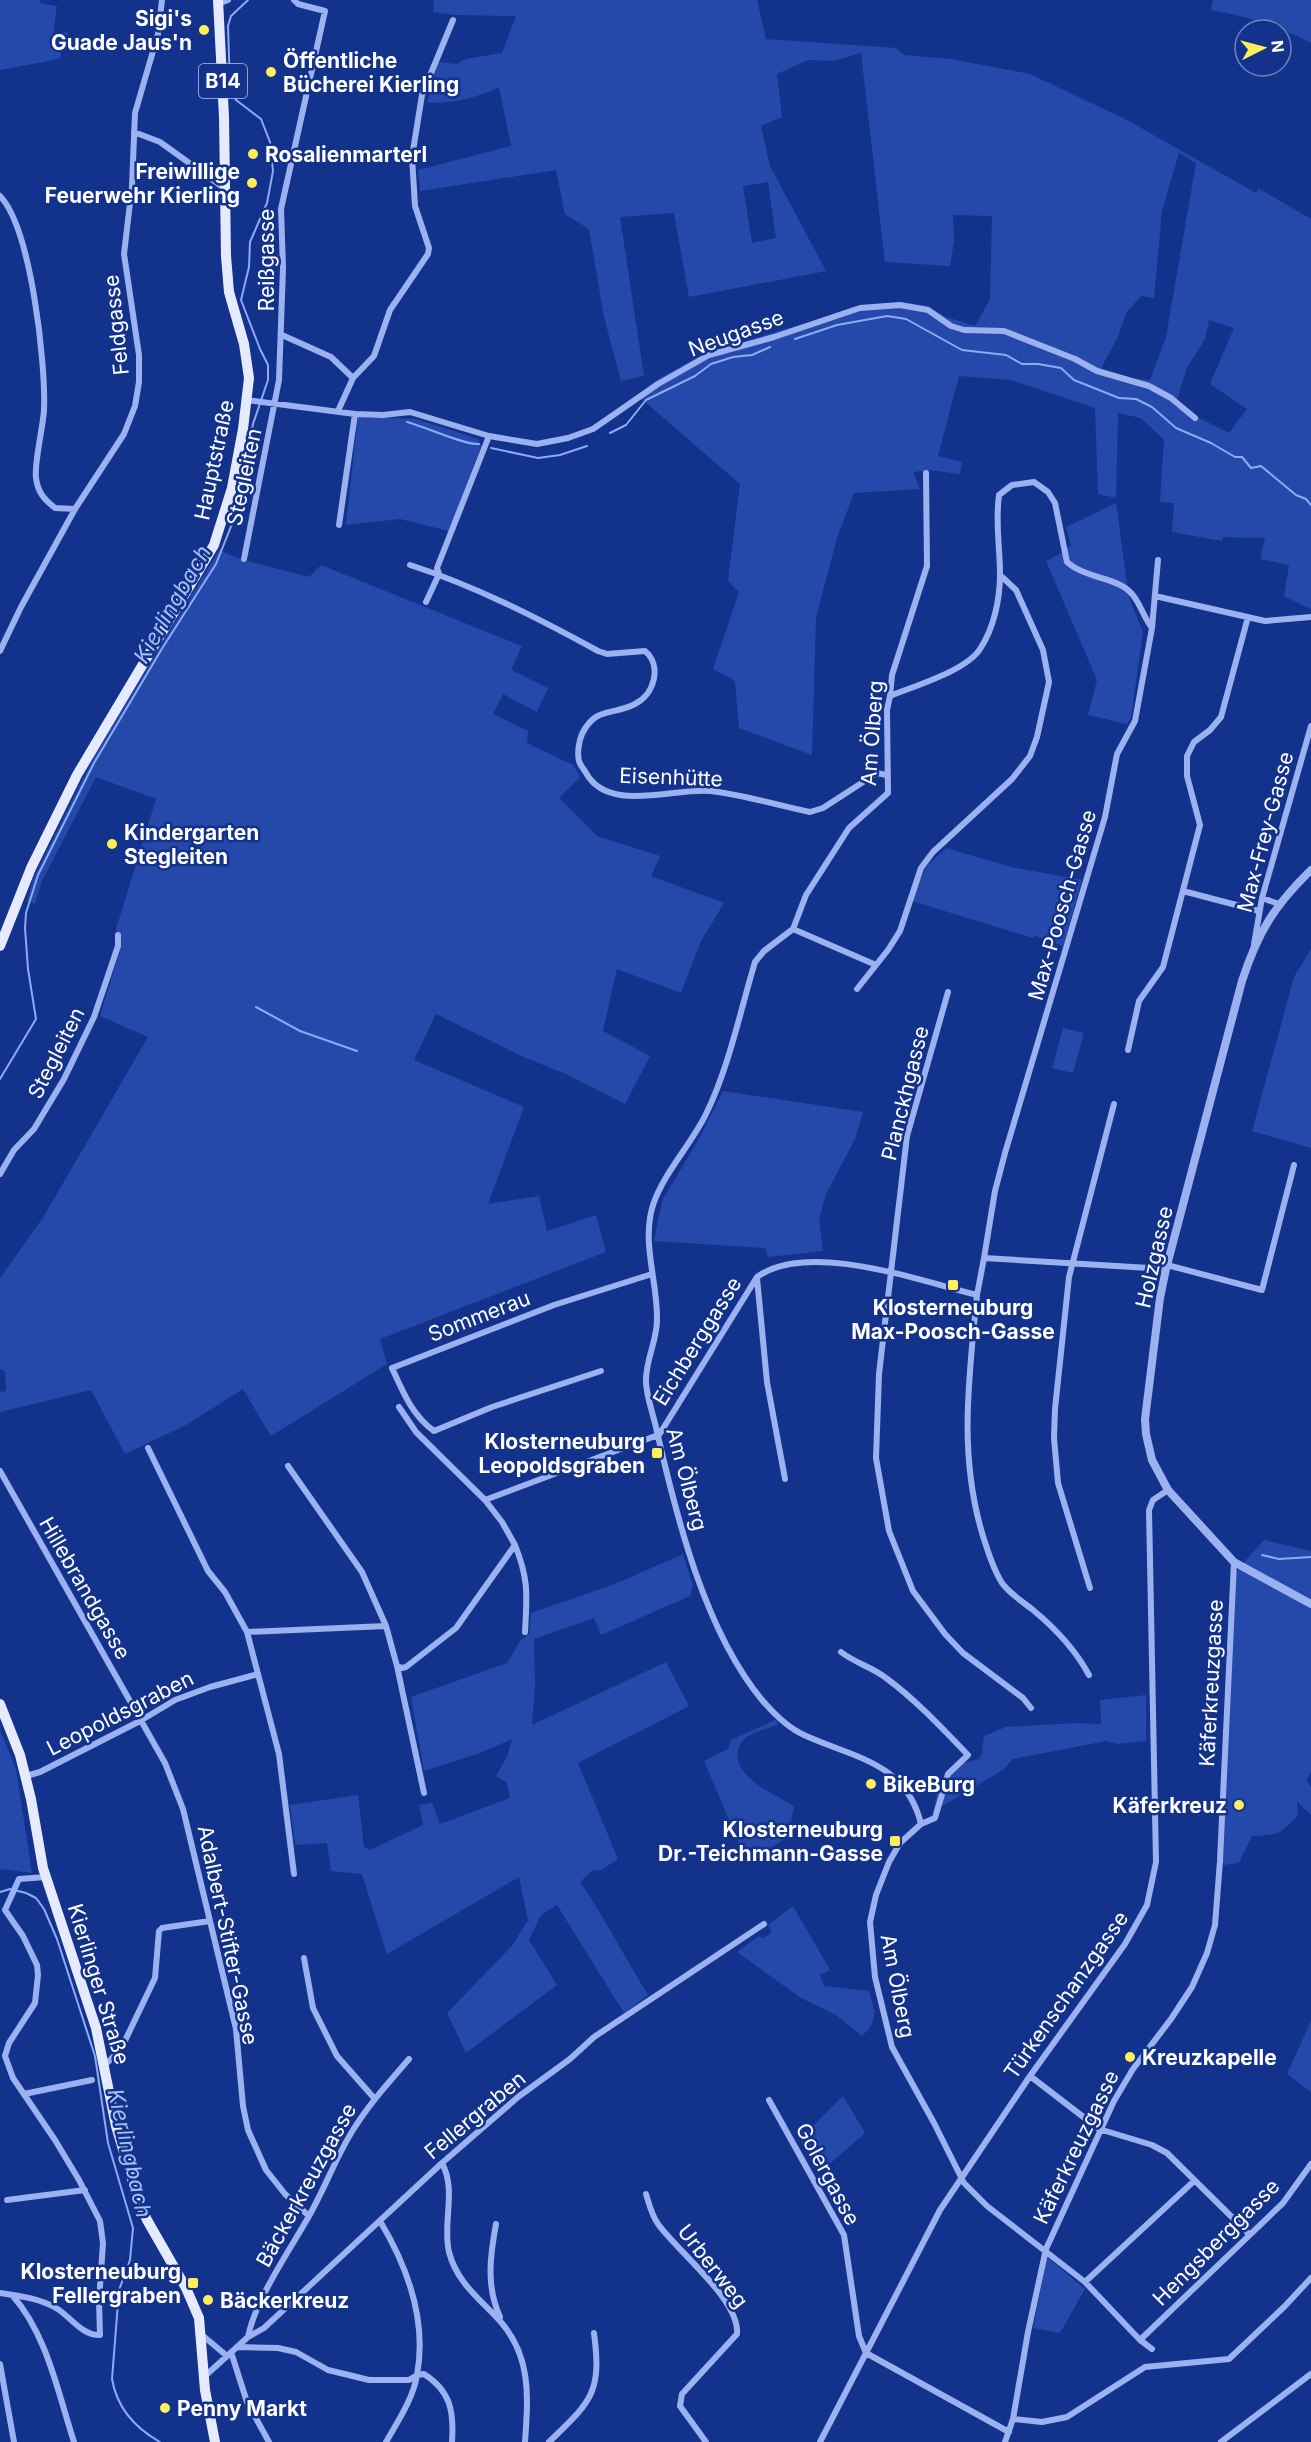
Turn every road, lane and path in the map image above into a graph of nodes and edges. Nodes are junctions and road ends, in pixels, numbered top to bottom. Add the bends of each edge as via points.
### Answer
1 (162, 0) edge
2 (294, 0) edge
3 (221, 1) edge
4 (453, 20) dead end
5 (134, 132) junction
6 (224, 188) junction
7 (0, 196) edge
8 (282, 335) junction
9 (353, 378) junction
10 (247, 400) junction
11 (272, 402) junction
12 (338, 411) junction
13 (355, 414) junction
14 (1195, 418) dead end
15 (489, 436) junction
16 (926, 474) dead end
17 (75, 509) junction
18 (339, 525) dead end
19 (243, 559) dead end
20 (1158, 560) dead end
21 (411, 565) dead end
22 (439, 574) junction
23 (1000, 575) junction
24 (1155, 596) junction
25 (426, 602) dead end
26 (1248, 617) junction
27 (1311, 617) edge
28 (1152, 628) junction
29 (0, 651) edge
30 (891, 696) junction
31 (1311, 726) edge
32 (886, 775) junction
33 (1311, 870) edge
34 (1182, 891) junction
35 (1262, 898) junction
36 (1279, 904) junction
37 (1259, 911) junction
38 (793, 929) junction
39 (118, 935) dead end
40 (0, 946) edge
41 (1253, 947) junction
42 (876, 965) junction
43 (857, 989) dead end
44 (948, 992) dead end
45 (1128, 1050) dead end
46 (1114, 1104) dead end
47 (1294, 1165) dead end
48 (0, 1174) edge
49 (984, 1258) junction
50 (1071, 1264) junction
51 (1167, 1267) junction
52 (891, 1273) junction
53 (652, 1274) junction
54 (757, 1277) junction
55 (977, 1295) junction
56 (601, 1371) dead end
57 (399, 1407) dead end
58 (658, 1435) junction
59 (148, 1448) dead end
60 (288, 1466) dead end
61 (0, 1471) edge
62 (785, 1479) dead end
63 (1168, 1490) junction
64 (485, 1500) junction
65 (515, 1545) junction
66 (1234, 1562) junction
67 (1089, 1588) dead end
68 (1311, 1604) edge
69 (386, 1626) junction
70 (247, 1632) junction
71 (525, 1632) dead end
72 (841, 1652) dead end
73 (397, 1666) junction
74 (258, 1674) junction
75 (1089, 1676) dead end
76 (0, 1704) edge
77 (1031, 1708) dead end
78 (141, 1722) junction
79 (26, 1776) junction
80 (424, 1793) dead end
81 (921, 1824) junction
82 (294, 1874) dead end
83 (45, 1877) junction
84 (2, 1911) edge
85 (210, 1921) junction
86 (764, 1924) dead end
87 (304, 1958) dead end
88 (409, 2059) dead end
89 (105, 2065) junction
90 (1030, 2076) junction
91 (92, 2080) dead end
92 (24, 2094) junction
93 (374, 2098) junction
94 (770, 2100) dead end
95 (1100, 2129) junction
96 (442, 2163) junction
97 (1311, 2164) edge
98 (960, 2179) junction
99 (1194, 2181) junction
100 (85, 2190) junction
101 (646, 2194) dead end
102 (7, 2200) dead end
103 (309, 2216) junction
104 (380, 2221) junction
105 (496, 2224) dead end
106 (1249, 2234) junction
107 (1046, 2249) junction
108 (1311, 2278) edge
109 (1085, 2282) junction
110 (0, 2293) edge
111 (11, 2294) junction
112 (502, 2322) junction
113 (594, 2333) dead end
114 (202, 2335) junction
115 (248, 2337) junction
116 (1140, 2340) junction
117 (1152, 2349) dead end
118 (232, 2352) junction
119 (866, 2353) junction
120 (0, 2364) edge
121 (1311, 2374) edge
122 (417, 2375) junction
123 (204, 2377) junction
124 (1013, 2420) junction
125 (1009, 2432) junction
126 (14, 2442) edge
127 (74, 2442) edge
128 (215, 2442) edge
129 (269, 2442) edge
130 (386, 2442) edge
131 (452, 2442) edge
132 (525, 2442) edge
133 (549, 2442) edge
134 (706, 2442) edge
135 (820, 2442) edge
136 (1005, 2442) edge
137 (1221, 2442) edge

1 - 5 street, Feldgasse via 160,25 135,113
2 - 8 street, Reißgasse via 325,10 281,208
3 - 6 main road, B14
4 - 9 street via 422,95 412,157 415,206 428,255 390,310 374,356
5 - 6 street via 160,142
5 - 17 street, Feldgasse via 124,254 139,355 139,381 124,434
6 - 10 main road, Hauptstraße / B14 via 229,292 247,355
7 - 17 street via 15,219 38,325 44,375 36,476 40,495 55,508
8 - 9 street via 331,357
8 - 11 street, Reißgasse
9 - 12 street
10 - 11 street, Neugasse
10 - 40 main road, Hauptstraße / B14 via 232,488 214,545 77,775 31,868
11 - 12 street, Neugasse
11 - 19 street, Stegleiten
12 - 13 street, Neugasse
13 - 15 street, Neugasse via 410,412
13 - 18 street
14 - 15 street, Neugasse via 1149,386 1097,371 1004,331 964,330 928,310 900,305 860,308 709,355 657,384 593,429 568,438 537,444
15 - 22 street via 437,568
16 - 30 street, Am Ölberg via 927,566 892,675
17 - 29 street, Feldgasse
20 - 24 street, Max-Poosch-Gasse
21 - 22 street, Eisenhütte
22 - 25 street
22 - 32 street, Eisenhütte via 540,619 598,651 645,651 651,656 656,668 650,689 642,699 588,721 579,740 579,761 601,789 619,795 645,796 710,791 810,812 823,808 877,773
23 - 28 street via 995,520 999,495 1012,485 1034,482 1055,503 1067,562 1074,569 1118,584 1132,594
23 - 30 street via 994,619 980,651 962,665
23 - 42 street via 1016,590 1043,650 1049,682 1037,737 1030,756 1012,779 933,852 921,868 900,931
24 - 26 street
24 - 28 street, Max-Poosch-Gasse
26 - 27 street via 1276,621
26 - 34 street via 1221,717 1194,742 1187,756 1187,776 1200,825
28 - 49 street, Max-Poosch-Gasse via 1135,721 1117,754 1105,817 1005,1153
30 - 32 street, Am Ölberg via 887,710
31 - 35 street, Max-Frey-Gasse
32 - 38 street, Am Ölberg via 888,793 849,828 806,895
33 - 36 street, Holzgasse
34 - 37 street
34 - 45 street via 1163,967 1140,1001
35 - 36 street
35 - 37 street, Max-Frey-Gasse
36 - 41 street, Holzgasse
37 - 41 street, Max-Frey-Gasse
38 - 42 street
38 - 53 street, Am Ölberg via 755,962 721,1081 705,1117 654,1204 649,1225
39 - 48 street, Stegleiten via 118,946 89,1028 64,1079 34,1129 14,1150
41 - 51 street, Holzgasse
42 - 43 street
44 - 52 street, Planckhgasse via 907,1136
46 - 50 street
47 - 51 street via 1262,1290
49 - 50 street
49 - 55 street
50 - 51 street
50 - 67 street via 1053,1438 1062,1503
51 - 63 street, Holzgasse via 1145,1419 1152,1460
52 - 54 street, Eichberggasse via 832,1263 795,1262
52 - 55 street, Eichberggasse
52 - 77 street, Planckhgasse via 876,1406 876,1458 889,1531 913,1591 945,1634
53 - 56 street, Sommerau via 554,1305 392,1368 413,1411 434,1431
53 - 58 street, Am Ölberg via 657,1320 647,1359 646,1384
54 - 58 street, Eichberggasse
54 - 62 street via 767,1382
55 - 75 street via 966,1409 968,1457 974,1505 988,1553 1003,1584 1051,1625 1078,1655
57 - 64 street via 416,1432
58 - 64 street
58 - 81 street, Am Ölberg via 702,1592 742,1674 789,1727 873,1761 893,1776 911,1797
59 - 70 street via 208,1571 225,1592
60 - 69 street via 362,1572
61 - 78 street, Hillebrandgasse
63 - 66 street, Holzgasse
63 - 90 street, Türkenschanzgasse via 1153,1500 1149,1510 1156,1862 1147,1905 1125,1944
64 - 65 street
65 - 71 street via 525,1570
65 - 73 street via 456,1628 406,1667
66 - 68 street, Holzgasse
66 - 95 street, Käferkreuzgasse via 1215,1925 1192,1987 1133,2069
69 - 70 street
69 - 73 street
70 - 74 street
72 - 81 street via 910,1696 968,1755 948,1774 935,1818
73 - 80 street
74 - 78 street, Leopoldsgraben via 175,1700
74 - 82 street via 279,1754
76 - 79 main road, Kierlinger Straße
78 - 79 street, Leopoldsgraben
78 - 85 street, Adalbert-Stifter-Gasse via 165,1763 180,1800
79 - 83 main road, Kierlinger Straße
81 - 98 street, Am Ölberg via 898,1846 876,1895 870,1923 875,1977 892,2047
83 - 84 street via 19,1879
83 - 89 main road, Kierlinger Straße
84 - 92 street via 23,1936 38,1970 35,2003 5,2054 8,2070
85 - 89 street via 159,1931 155,1978 121,2049
85 - 103 street, Adalbert-Stifter-Gasse via 236,2029 248,2130 266,2170
86 - 96 street, Fellergraben via 594,2037
87 - 93 street via 313,2008 337,2056
88 - 93 street, Bäckerkreuzgasse
89 - 114 main road, Kierlinger Straße via 116,2126 139,2202 192,2300
90 - 95 street
90 - 98 street, Türkenschanzgasse
91 - 92 street
92 - 100 street
93 - 103 street, Bäckerkreuzgasse via 351,2132
94 - 119 street, Golergasse via 844,2235 859,2336
95 - 99 street via 1167,2153
95 - 107 street, Käferkreuzgasse
96 - 104 street, Fellergraben
96 - 112 street via 449,2184 448,2250 456,2271 471,2292
97 - 106 street, Hengsberggasse via 1283,2203
98 - 107 street, Am Ölberg via 987,2206
98 - 119 street, Türkenschanzgasse
99 - 106 street
99 - 109 street
100 - 102 street
100 - 111 street via 102,2230 100,2335 88,2334 57,2308
101 - 134 street, Urberweg via 657,2223 724,2300 738,2325 737,2334 682,2394 680,2406
103 - 115 street, Bäckerkreuzgasse via 250,2323
104 - 115 street, Fellergraben via 264,2328
104 - 122 street via 393,2242 413,2297 419,2324
105 - 112 street via 489,2260 490,2287
106 - 116 street, Hengsberggasse
107 - 109 street, Am Ölberg
107 - 124 street, Käferkreuzgasse
108 - 124 street via 1229,2359 1145,2367 1067,2417
109 - 116 street, Am Ölberg
110 - 111 street
111 - 127 street via 28,2314
112 - 132 street via 520,2354 528,2388
113 - 133 street via 597,2361 593,2393
114 - 118 street
114 - 123 main road, Kierlinger Straße
115 - 118 street, Fellergraben
116 - 117 street, Am Ölberg
118 - 122 street via 278,2348 296,2352 328,2370 369,2380 409,2380
118 - 123 street, Fellergraben
118 - 129 street via 247,2403
119 - 125 street
119 - 135 street, Türkenschanzgasse
120 - 126 street
121 - 137 street
122 - 130 street via 409,2400
122 - 131 street via 434,2380 445,2393 453,2412
123 - 128 main road, Kierlinger Straße
124 - 125 street, Käferkreuzgasse
125 - 136 street, Käferkreuzgasse

